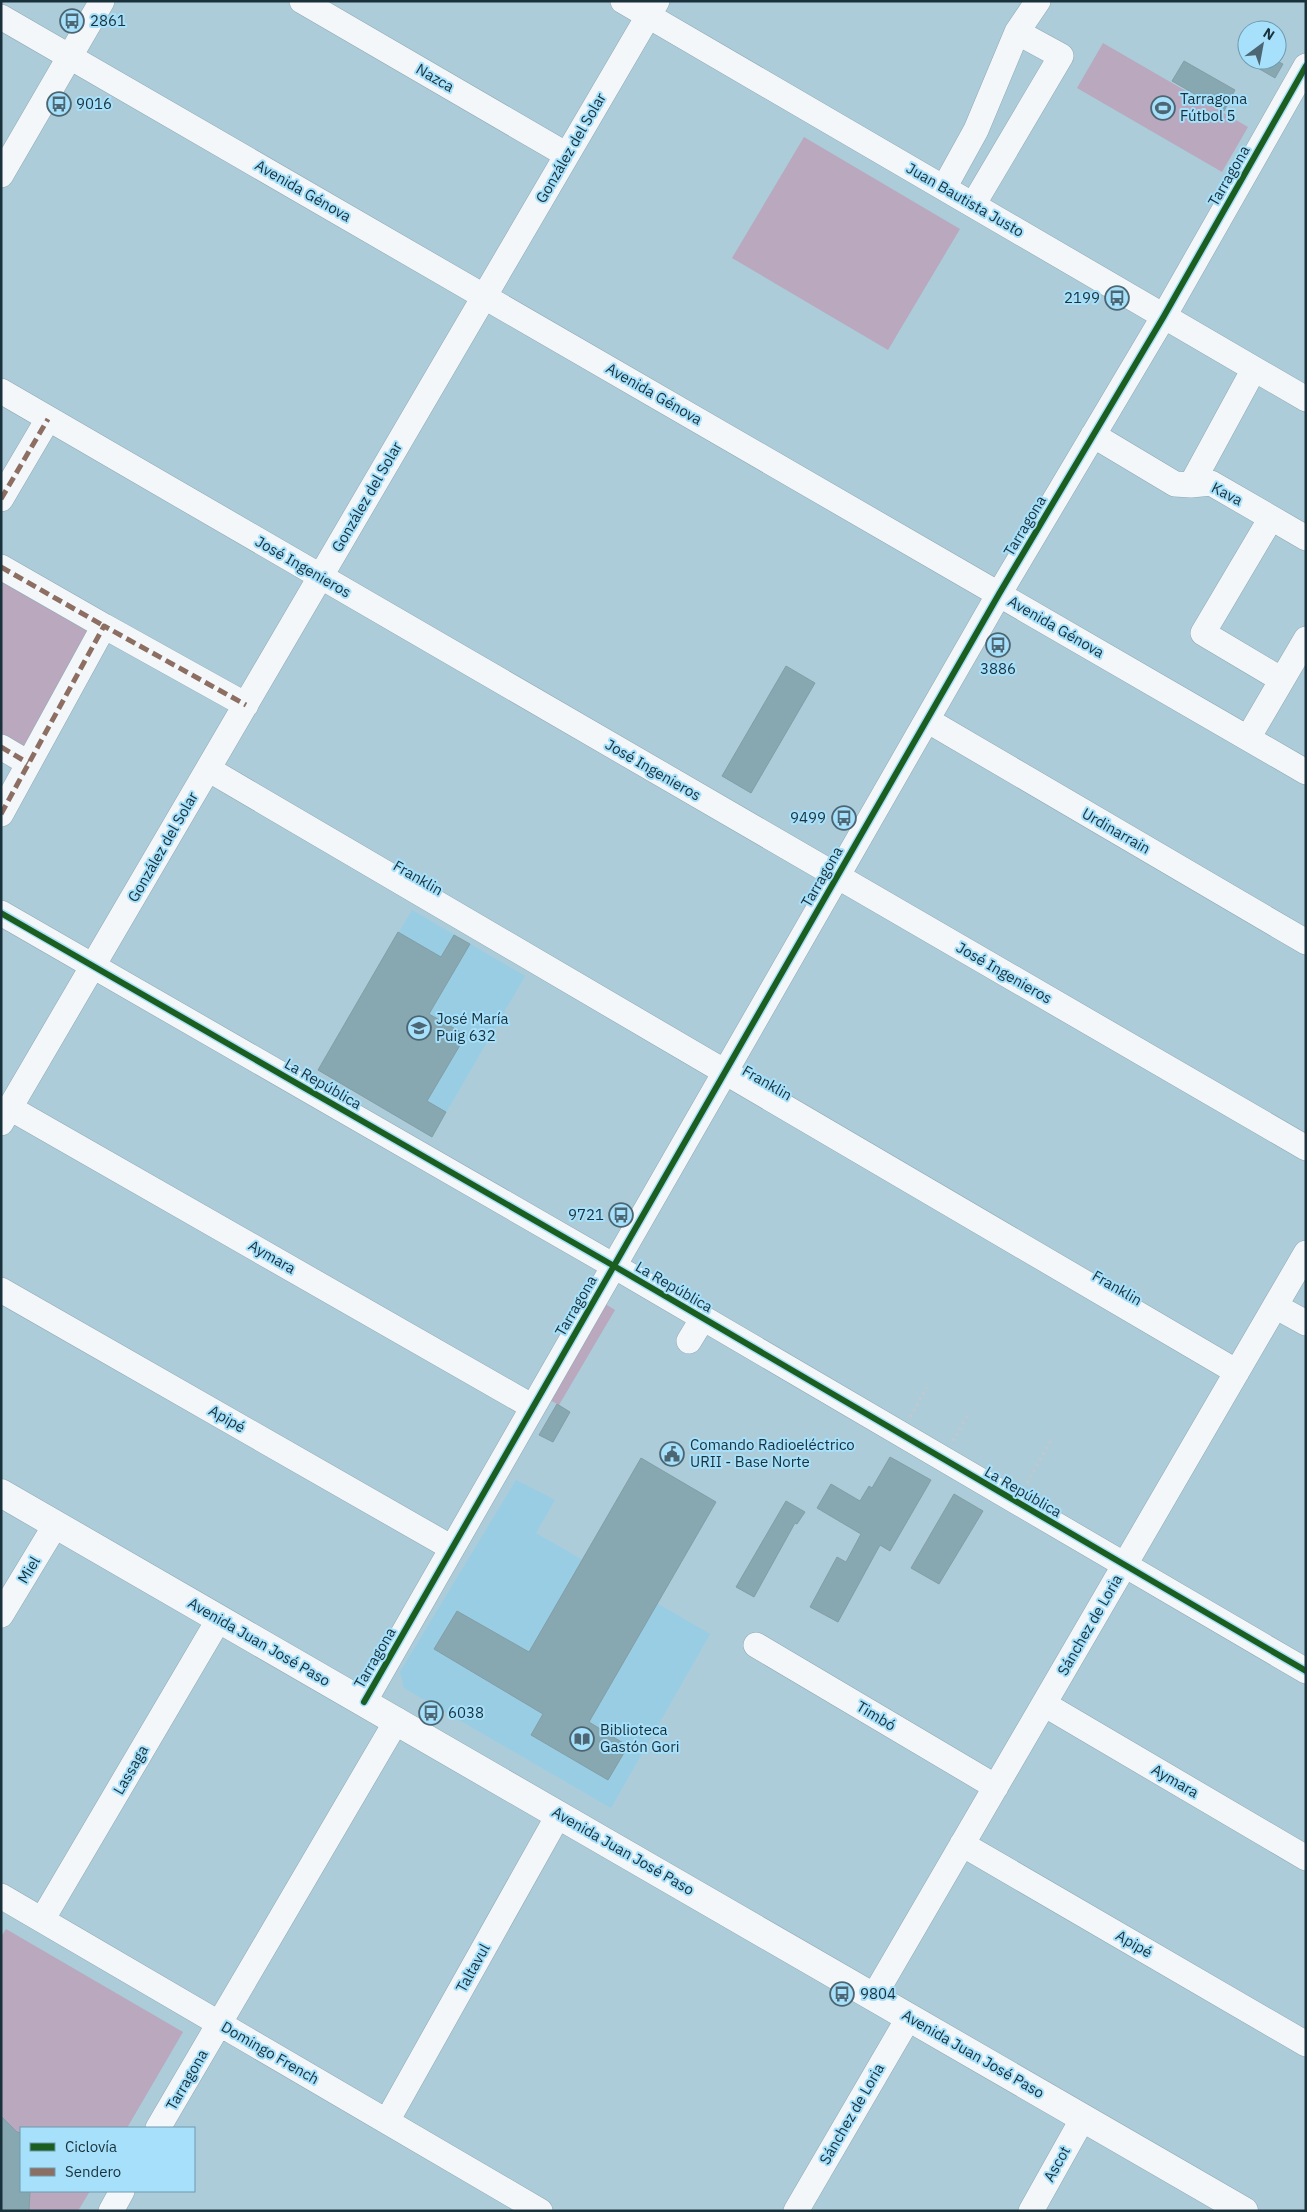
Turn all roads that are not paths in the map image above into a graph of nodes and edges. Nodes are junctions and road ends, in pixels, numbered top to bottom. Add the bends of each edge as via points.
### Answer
1 (102, 1) edge
2 (302, 1) edge
3 (623, 1) edge
4 (1038, 1) edge
5 (653, 9) edge
6 (1, 17) edge
7 (1017, 32) junction
8 (70, 56) junction
9 (1306, 66) edge
10 (567, 155) junction
11 (1, 175) edge
12 (944, 188) junction
13 (973, 205) junction
14 (484, 296) junction
15 (1164, 316) junction
16 (1254, 369) junction
17 (1302, 389) edge
18 (1, 391) edge
19 (48, 419) junction
20 (1093, 435) junction
21 (1191, 485) junction
22 (1, 498) edge
23 (1271, 518) junction
24 (1306, 538) edge
25 (1, 567) edge
26 (321, 577) junction
27 (999, 594) junction
28 (104, 626) junction
29 (1303, 649) edge
30 (1282, 680) junction
31 (246, 705) junction
32 (927, 720) junction
33 (1248, 738) junction
34 (1, 747) edge
35 (28, 763) junction
36 (208, 769) junction
37 (1306, 772) edge
38 (1, 814) edge
39 (837, 876) junction
40 (1, 913) edge
41 (1306, 942) edge
42 (93, 966) junction
43 (725, 1072) junction
44 (6, 1116) edge
45 (1306, 1148) edge
46 (1306, 1253) edge
47 (614, 1266) junction
48 (1, 1290) edge
49 (1275, 1306) junction
50 (703, 1318) junction
51 (1306, 1323) edge
52 (689, 1341) dead end
53 (1236, 1372) junction
54 (533, 1406) junction
55 (1, 1493) edge
56 (56, 1524) junction
57 (452, 1548) junction
58 (1124, 1566) junction
59 (1, 1615) edge
60 (219, 1619) junction
61 (756, 1645) dead end
62 (1306, 1671) edge
63 (364, 1702) junction
64 (1044, 1704) junction
65 (397, 1720) junction
66 (996, 1787) junction
67 (559, 1814) junction
68 (962, 1844) junction
69 (1306, 1858) edge
70 (1, 1896) edge
71 (42, 1920) junction
72 (874, 1996) junction
73 (909, 2017) junction
74 (219, 2023) junction
75 (1306, 2044) edge
76 (1083, 2118) junction
77 (387, 2122) junction
78 (159, 2127) edge
79 (121, 2192) edge
80 (110, 2211) edge
81 (540, 2211) edge
82 (796, 2211) edge
83 (1031, 2211) edge
84 (1244, 2211) edge

1 - 8 street
2 - 10 street, Nazca
3 - 5 street, Juan Bautista Justo
4 - 7 street
5 - 10 street, González del Solar
5 - 12 street, Juan Bautista Justo
6 - 8 street, Avenida Génova
7 - 12 street via 976,130
7 - 13 street via 1061,56
8 - 11 street
8 - 14 street, Avenida Génova
9 - 15 street, Tarragona
10 - 14 street, González del Solar
12 - 13 street, Juan Bautista Justo
13 - 15 street, Juan Bautista Justo
14 - 26 street, González del Solar
14 - 27 street, Avenida Génova
15 - 16 street, Juan Bautista Justo
15 - 20 street, Tarragona
16 - 17 street, Juan Bautista Justo
16 - 21 street
18 - 19 street, José Ingenieros
19 - 22 street
19 - 26 street, José Ingenieros
20 - 21 street, Kava via 1175,484
20 - 27 street, Tarragona
21 - 23 street, Kava via 1211,483
23 - 24 street, Kava
23 - 30 street via 1203,633
25 - 28 street
26 - 31 street, González del Solar
26 - 39 street, José Ingenieros
27 - 32 street, Tarragona
27 - 33 street, Avenida Génova
28 - 31 street
28 - 35 street
29 - 30 street
30 - 33 street
31 - 36 street, González del Solar
32 - 39 street, Tarragona
32 - 41 street, Urdinarrain
33 - 37 street, Avenida Génova
34 - 35 street
35 - 38 street
36 - 42 street, González del Solar
36 - 43 street, Franklin
39 - 43 street, Tarragona
39 - 45 street, José Ingenieros
40 - 42 street, La República
42 - 44 street, González del Solar
42 - 47 street, La República
43 - 47 street, Tarragona
43 - 53 street, Franklin
44 - 54 street, Aymara
46 - 49 street, Sánchez de Loria
47 - 50 street, La República
47 - 54 street, Tarragona
48 - 57 street, Apipé
49 - 51 street
49 - 53 street, Sánchez de Loria
50 - 52 street
50 - 58 street, La República via 1022,1493
53 - 58 street, Sánchez de Loria
54 - 57 street, Tarragona
55 - 56 main road, Avenida Juan José Paso
56 - 59 street, Miel
56 - 60 main road, Avenida Juan José Paso
57 - 63 street, Tarragona
58 - 62 street, La República
58 - 64 street, Sánchez de Loria
60 - 63 main road, Avenida Juan José Paso
60 - 71 street, Lassaga
61 - 66 street, Timbó
63 - 65 main road, Avenida Juan José Paso
64 - 66 street, Sánchez de Loria
64 - 69 street, Aymara
65 - 67 main road, Avenida Juan José Paso
65 - 74 street, Tarragona
66 - 68 street, Sánchez de Loria
67 - 72 main road, Avenida Juan José Paso
67 - 77 street, Taltavul
68 - 72 street, Sánchez de Loria
68 - 75 street, Apipé
70 - 71 street, Domingo French
71 - 74 street, Domingo French
72 - 73 main road, Avenida Juan José Paso
73 - 76 main road, Avenida Juan José Paso
73 - 82 street, Sánchez de Loria
74 - 77 street, Domingo French
74 - 78 street, Tarragona
76 - 83 street, Ascot
76 - 84 main road, Avenida Juan José Paso
77 - 81 street, Domingo French
79 - 80 street

